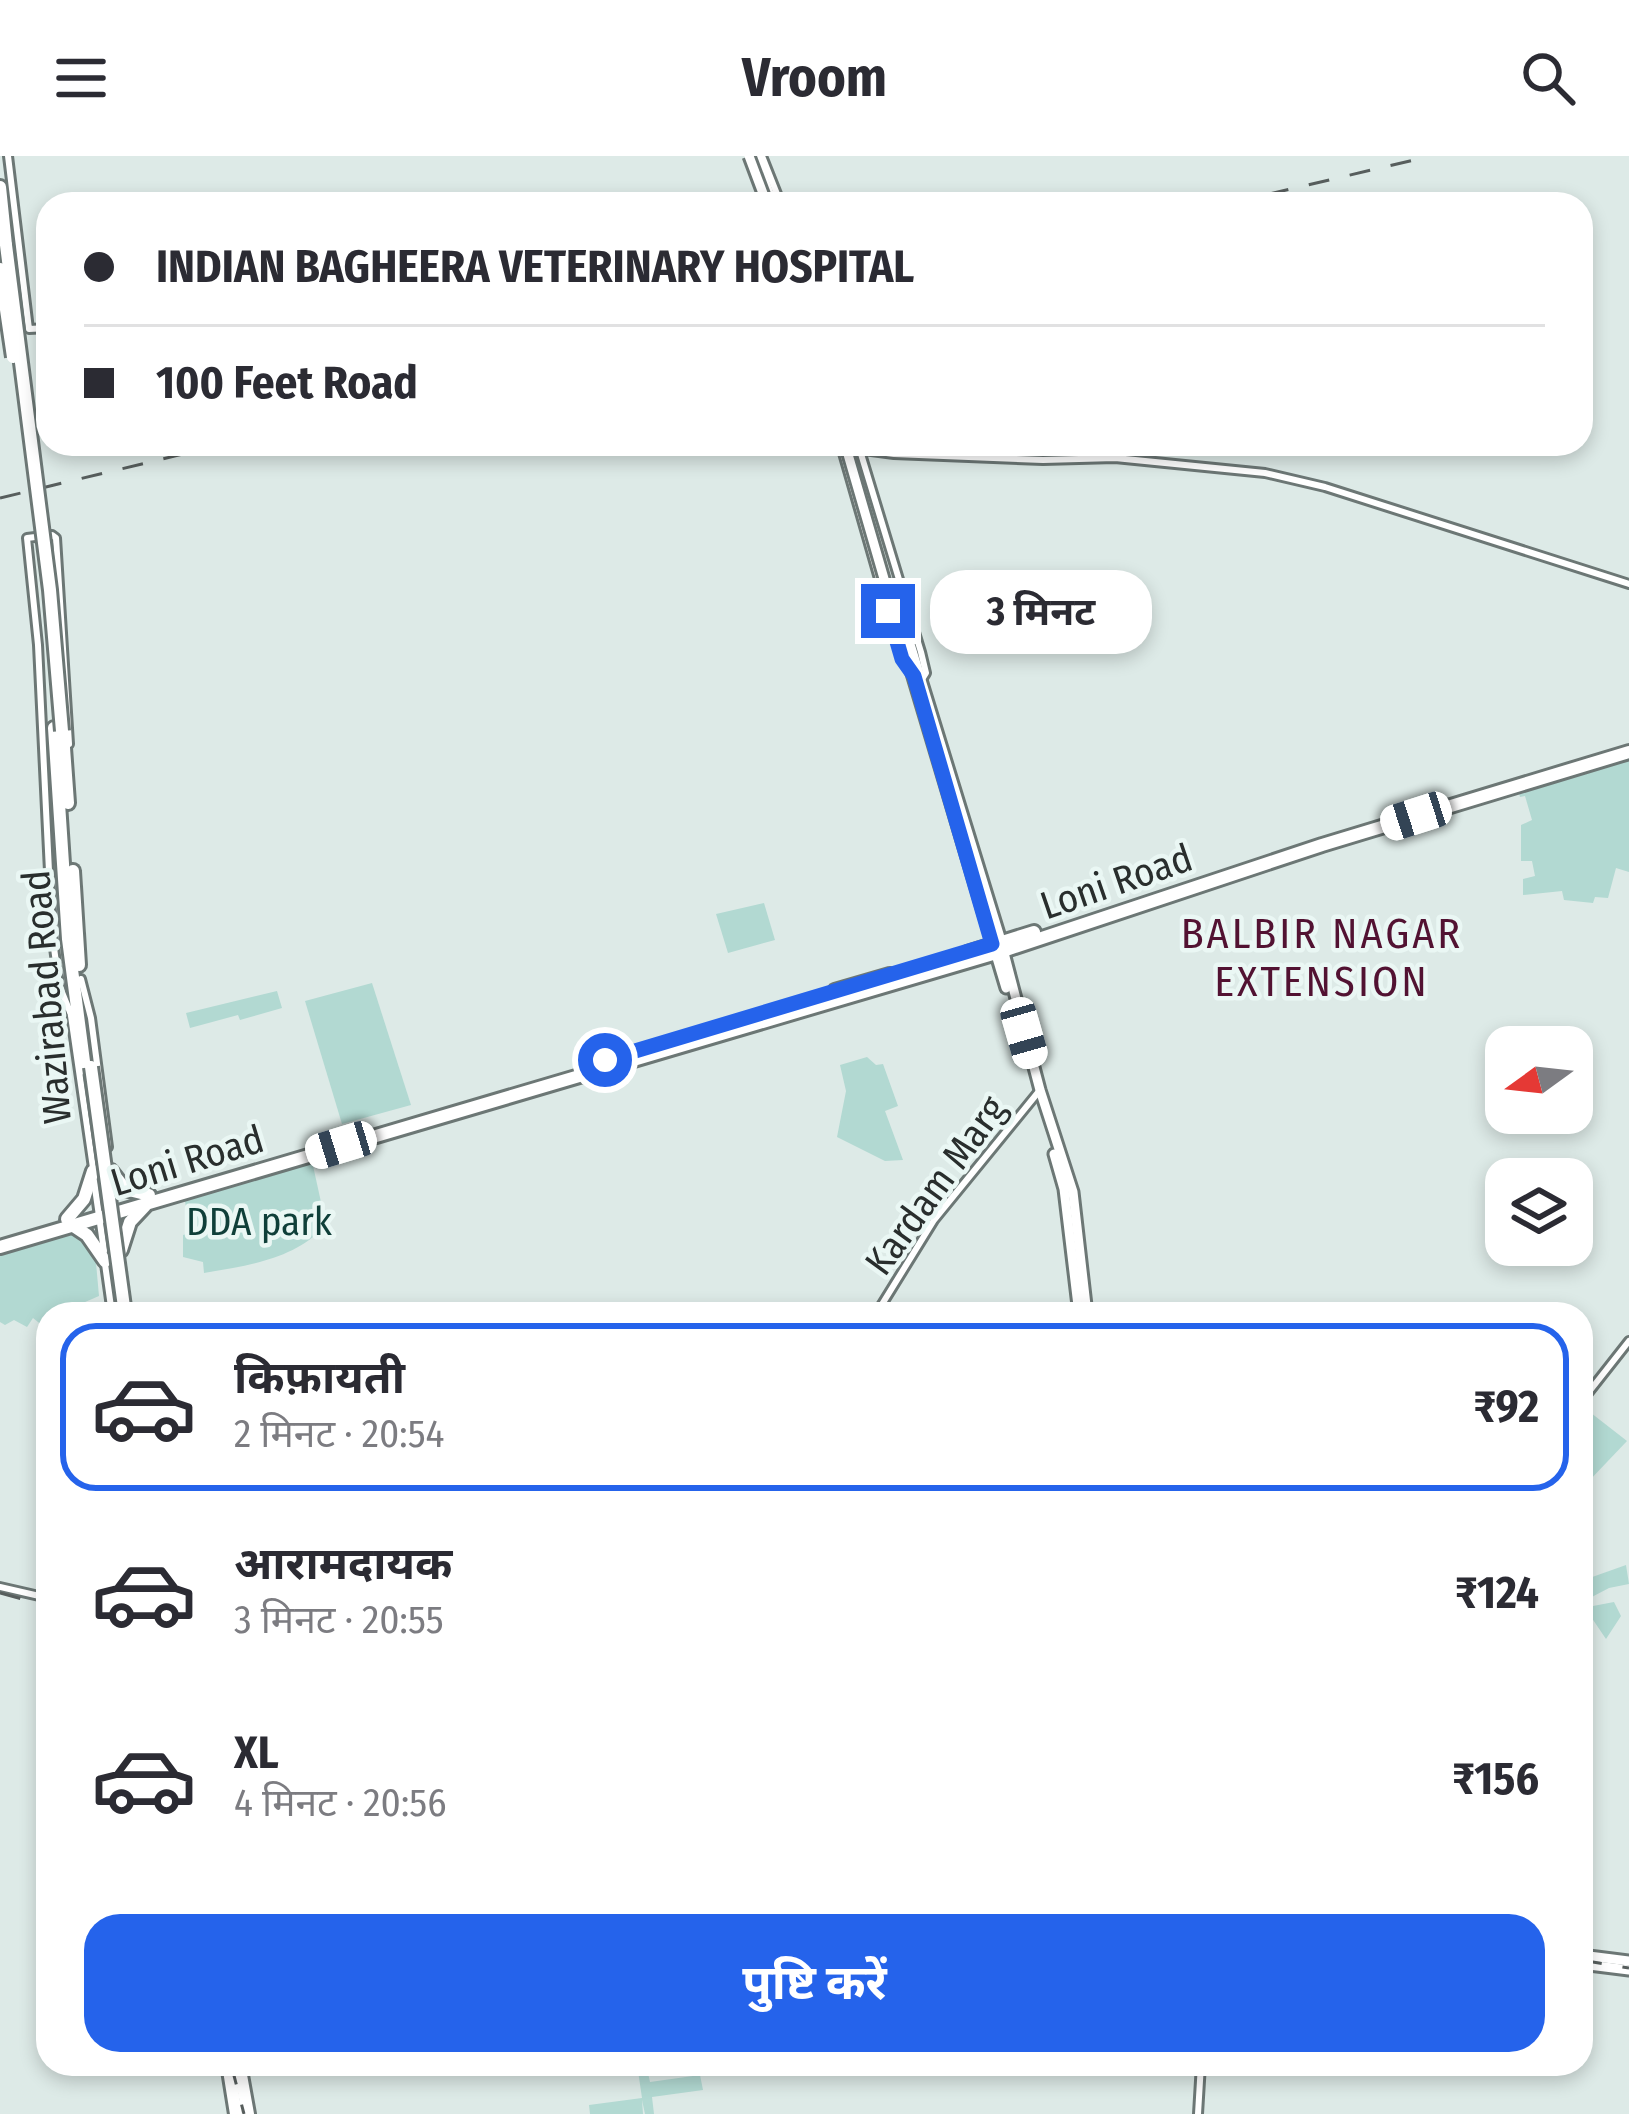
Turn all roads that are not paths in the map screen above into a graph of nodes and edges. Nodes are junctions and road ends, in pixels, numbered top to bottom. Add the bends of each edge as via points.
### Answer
1 (8, 156) edge
2 (753, 158) edge
3 (0, 187) edge
4 (766, 192) edge
5 (10, 241) junction
6 (0, 268) edge
7 (36, 329) edge
8 (852, 456) edge
9 (852, 456) edge
10 (946, 456) edge
11 (1629, 584) edge
12 (917, 674) junction
13 (53, 731) junction
14 (60, 748) junction
15 (1629, 748) edge
16 (52, 792) junction
17 (67, 921) junction
18 (51, 922) junction
19 (998, 947) junction
20 (76, 980) junction
21 (58, 985) junction
22 (77, 1011) junction
23 (1038, 1092) junction
24 (93, 1171) junction
25 (111, 1171) junction
26 (150, 1198) junction
27 (116, 1209) junction
28 (99, 1214) junction
29 (70, 1222) junction
30 (0, 1243) edge
31 (103, 1245) junction
32 (121, 1246) junction
33 (105, 1261) junction
34 (117, 1302) edge
35 (119, 1302) edge
36 (121, 1302) edge
37 (883, 1302) edge
38 (1081, 1302) edge
39 (1629, 1340) edge
40 (1593, 1386) edge
41 (0, 1587) edge
42 (36, 1595) edge
43 (1593, 1961) edge
44 (1629, 1966) edge
45 (232, 2076) edge
46 (239, 2076) edge
47 (1200, 2076) edge
48 (238, 2088) junction
49 (236, 2114) edge
50 (248, 2114) edge
51 (1198, 2114) edge

1 - 5 street
2 - 4 main road, bridge
3 - 5 highway
5 - 7 street via 29,329
5 - 13 highway, bridge via 50,590
6 - 13 highway, bridge via 41,567
8 - 12 main road, bridge
9 - 12 main road, bridge
10 - 11 street via 1144,460 1278,475
12 - 19 main road
13 - 14 highway
13 - 14 street, Wazirabad Road via 25,542 53,535 70,718 70,739
13 - 16 street, Wazirabad Road
14 - 16 highway, Wazirabad Road
14 - 20 highway, Wazirabad Road
15 - 19 highway, Loni Road
16 - 17 highway, Wazirabad Road
16 - 18 street, Wazirabad Road
17 - 18 street
17 - 20 highway, Wazirabad Road
18 - 21 street, Wazirabad Road
19 - 23 main road
19 - 26 highway, Loni Road
20 - 21 street
20 - 22 highway
20 - 25 street, Wazirabad Road via 91,1018
21 - 22 street, Wazirabad Road
22 - 24 street, Wazirabad Road
22 - 35 highway, bridge
23 - 37 street, Kardam Marg via 934,1220
23 - 38 main road
24 - 28 street, Wazirabad Road
24 - 29 highway
25 - 26 highway via 124,1189
25 - 27 street, Wazirabad Road
26 - 27 highway, Loni Road
26 - 32 highway
27 - 28 highway, Loni Road
27 - 32 street, Wazirabad Road
28 - 29 highway, Loni Road
28 - 31 street, Wazirabad Road
29 - 30 highway, Loni Road
29 - 33 highway
31 - 32 street via 108,1234
31 - 33 street, Wazirabad Road
32 - 36 street, Wazirabad Road
33 - 34 street, Wazirabad Road
39 - 40 street
41 - 42 street
43 - 44 main road
45 - 48 highway
46 - 48 highway
47 - 51 street
48 - 49 highway
48 - 50 highway

